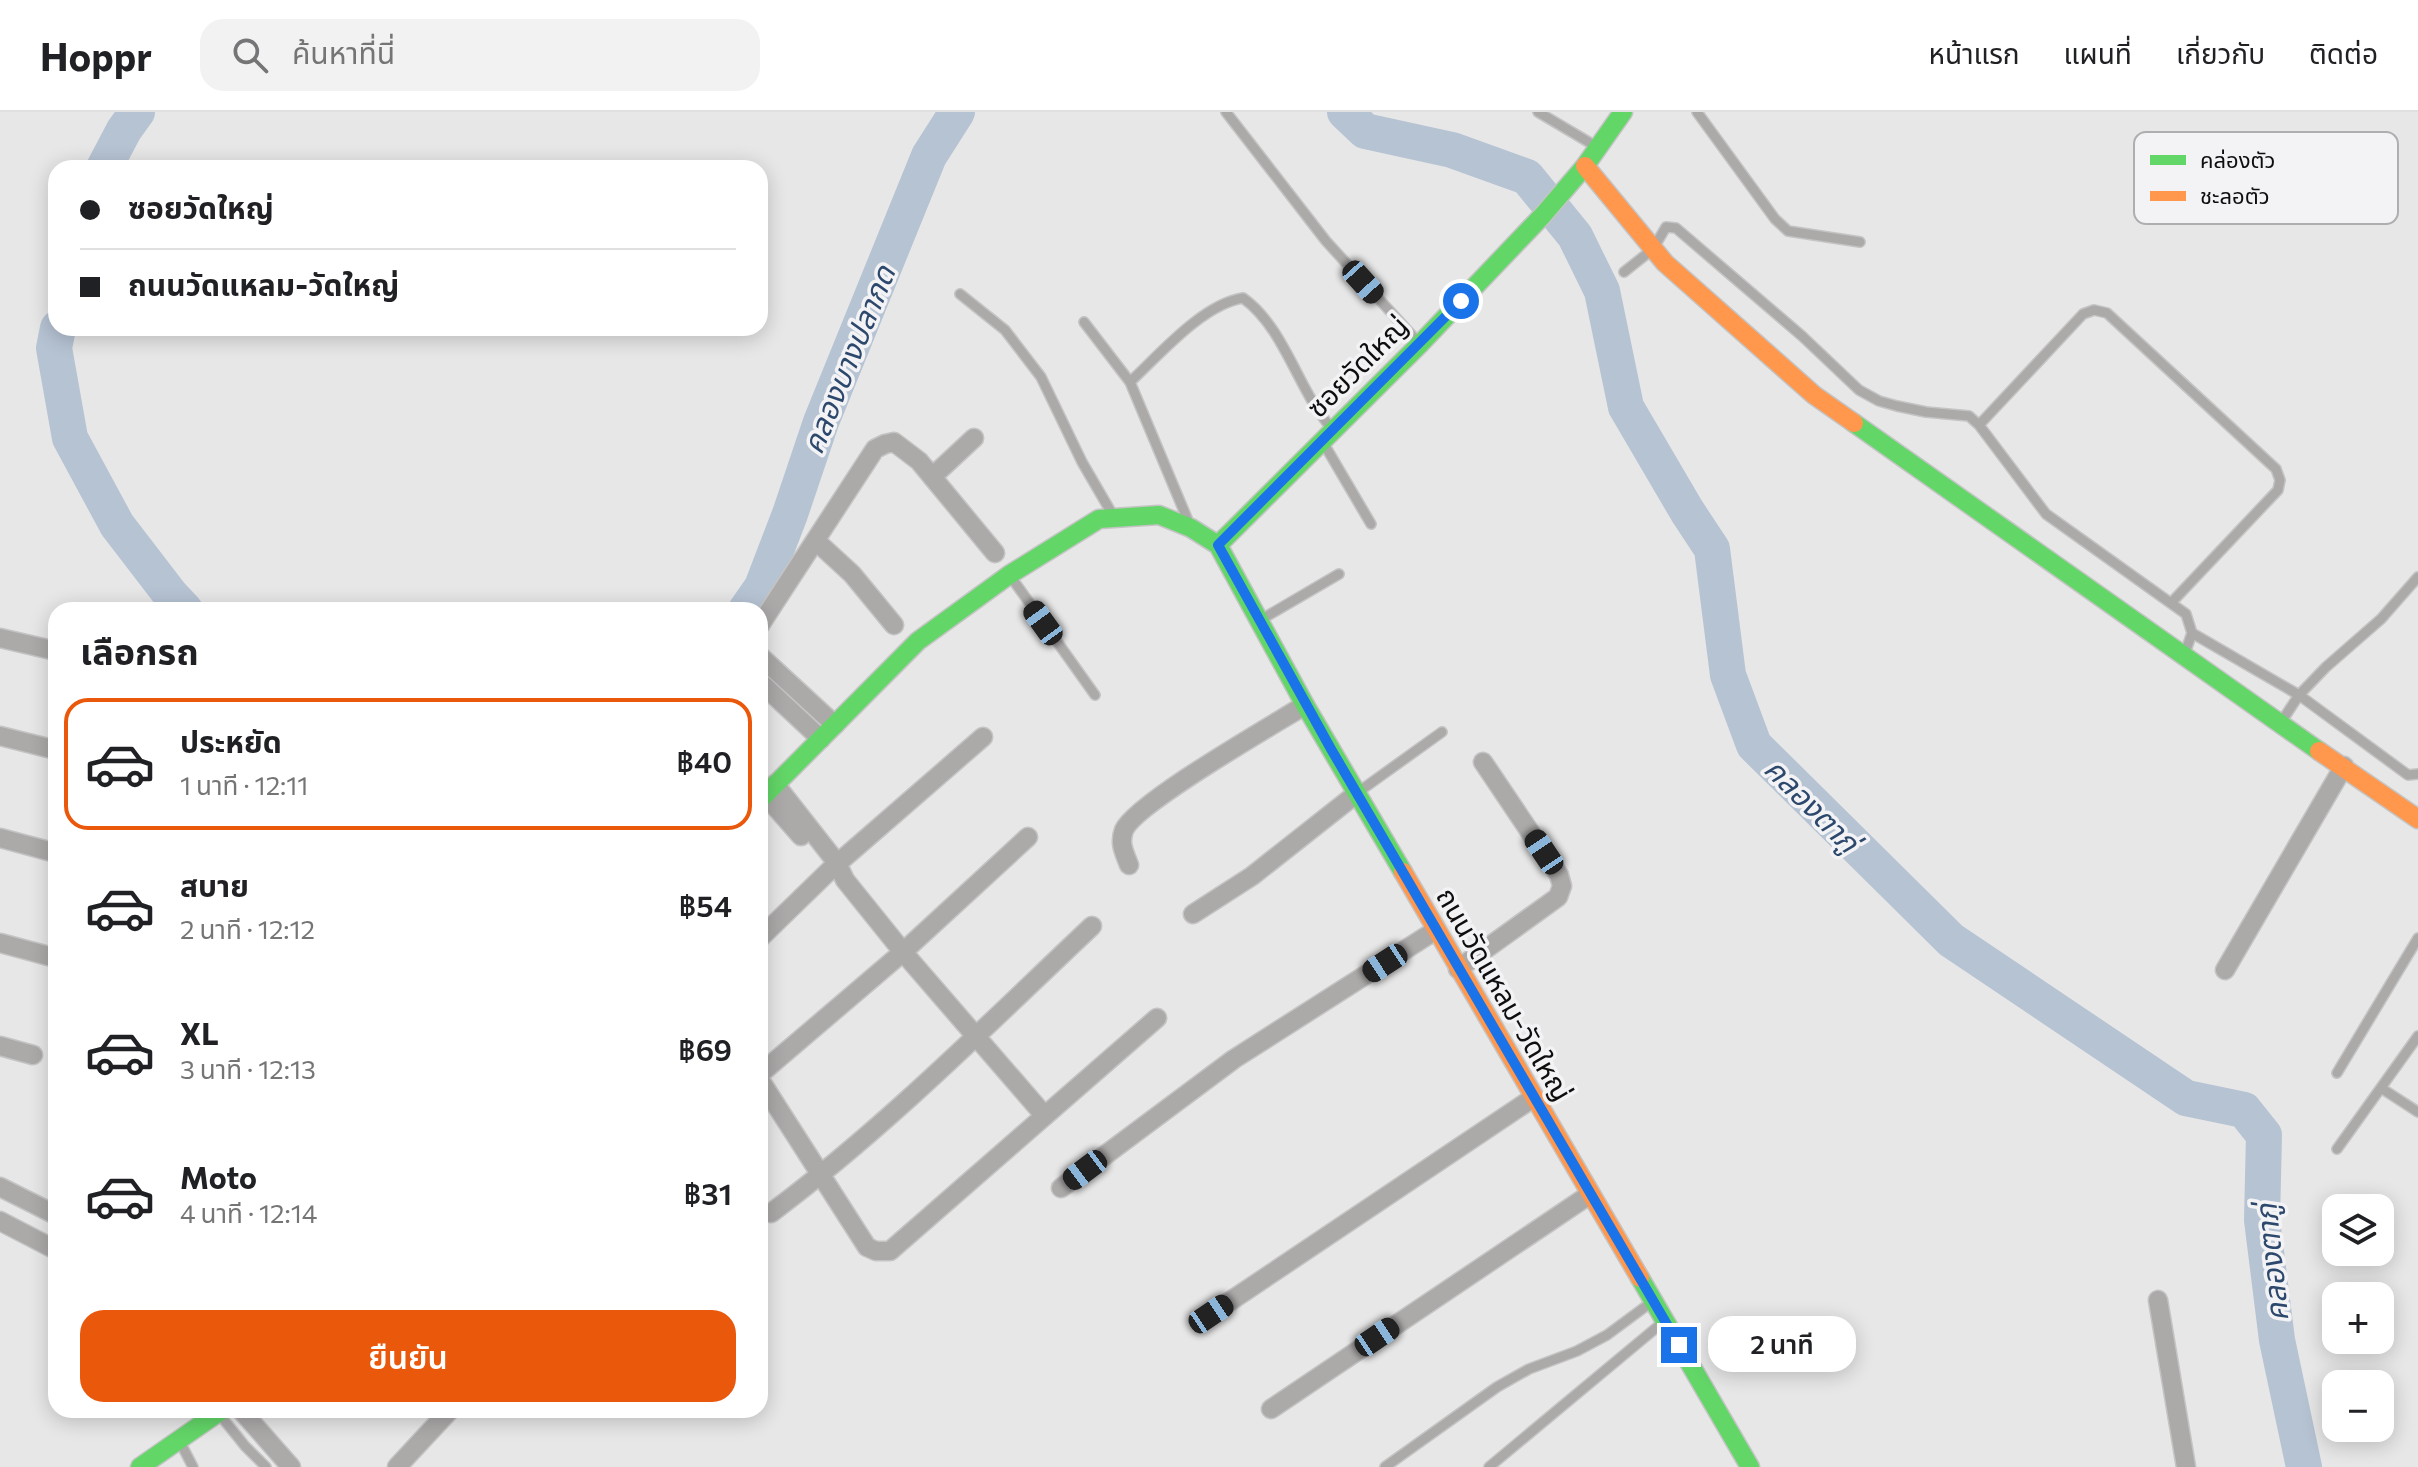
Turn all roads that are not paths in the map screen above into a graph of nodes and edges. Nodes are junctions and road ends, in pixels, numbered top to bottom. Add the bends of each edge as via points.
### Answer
1 (1226, 112) edge
2 (1538, 112) edge
3 (1623, 112) edge
4 (1697, 112) edge
5 (1598, 148) junction
6 (1585, 166) junction
7 (1860, 242) dead end
8 (1653, 249) junction
9 (1624, 272) dead end
10 (960, 294) dead end
11 (1084, 322) dead end
12 (1420, 344) junction
13 (1130, 382) junction
14 (1979, 425) junction
15 (1328, 436) junction
16 (974, 438) dead end
17 (932, 477) junction
18 (1114, 517) junction
19 (1371, 524) dead end
20 (1191, 528) junction
21 (816, 541) junction
22 (1218, 545) junction
23 (995, 553) dead end
24 (1339, 574) dead end
25 (1009, 575) junction
26 (2418, 577) edge
27 (2171, 603) junction
28 (768, 613) edge
29 (1259, 620) junction
30 (894, 625) dead end
31 (2192, 633) junction
32 (0, 638) edge
33 (48, 649) edge
34 (2184, 656) junction
35 (768, 663) edge
36 (768, 689) edge
37 (1095, 695) dead end
38 (2299, 695) junction
39 (1305, 705) junction
40 (2280, 724) junction
41 (835, 725) junction
42 (1442, 732) dead end
43 (0, 736) edge
44 (983, 737) dead end
45 (821, 739) junction
46 (48, 748) edge
47 (1483, 762) dead end
48 (2344, 766) junction
49 (2418, 774) edge
50 (768, 792) edge
51 (768, 794) edge
52 (1356, 794) junction
53 (2418, 819) edge
54 (1028, 837) dead end
55 (0, 838) edge
56 (48, 851) edge
57 (1129, 865) dead end
58 (837, 871) junction
59 (1193, 914) dead end
60 (1092, 926) dead end
61 (1436, 930) junction
62 (768, 931) edge
63 (2418, 938) edge
64 (0, 943) edge
65 (903, 952) junction
66 (48, 956) edge
67 (1458, 969) junction
68 (2225, 970) dead end
69 (1157, 1018) dead end
70 (976, 1036) junction
71 (2418, 1036) edge
72 (0, 1046) edge
73 (33, 1055) dead end
74 (768, 1067) edge
75 (2337, 1073) dead end
76 (2381, 1088) junction
77 (768, 1093) edge
78 (1533, 1098) junction
79 (2418, 1112) edge
80 (1044, 1115) junction
81 (2337, 1149) dead end
82 (820, 1176) junction
83 (0, 1187) edge
84 (1061, 1188) dead end
85 (1589, 1195) junction
86 (48, 1211) edge
87 (771, 1213) dead end
88 (0, 1221) edge
89 (48, 1246) edge
90 (2158, 1300) dead end
91 (1653, 1301) junction
92 (1211, 1314) dead end
93 (1664, 1321) junction
94 (1271, 1409) dead end
95 (210, 1418) edge
96 (225, 1418) edge
97 (248, 1418) edge
98 (443, 1418) edge
99 (179, 1440) junction
100 (140, 1467) edge
101 (193, 1467) edge
102 (266, 1467) edge
103 (291, 1467) edge
104 (397, 1467) edge
105 (1385, 1467) edge
106 (1489, 1467) edge
107 (1750, 1467) edge
108 (2186, 1467) edge

1 - 12 lane via 1326,241
2 - 5 lane
3 - 5 street, ซอยวัดใหญ่
4 - 7 lane via 1788,231
5 - 6 street, ซอยวัดใหญ่
6 - 8 street
6 - 12 street, ซอยวัดใหญ่
8 - 9 lane
8 - 14 lane via 1666,227 1676,228 1859,390 1897,406 1969,416
8 - 34 street via 1814,395
10 - 18 lane via 1005,330 1041,377
11 - 13 lane
12 - 15 street, ซอยวัดใหญ่
13 - 15 lane via 1196,321 1243,298 1283,347
13 - 20 lane
14 - 27 lane via 2046,514
14 - 27 lane via 2083,314 2094,310 2107,313 2276,469 2278,490
15 - 19 lane
15 - 22 street, ซอยวัดใหญ่
16 - 17 street
17 - 21 street via 894,442 875,449
17 - 23 street
18 - 20 street via 1159,515
18 - 25 street via 1099,519
20 - 22 street
21 - 28 street
21 - 30 street
22 - 29 street, ถนนวัดแหลม-วัดใหญ่
24 - 29 lane
25 - 37 lane
25 - 41 street via 918,641
26 - 38 lane
27 - 31 lane via 2186,614
29 - 39 street, ถนนวัดแหลม-วัดใหญ่
31 - 34 lane
31 - 38 lane
32 - 33 street
34 - 40 street
35 - 41 street
36 - 45 street
38 - 40 lane
38 - 49 lane via 2408,775
39 - 52 street, ถนนวัดแหลม-วัดใหญ่
39 - 57 street via 1152,801 1125,827 1121,843
40 - 48 street
41 - 45 street
42 - 52 lane
43 - 46 street
44 - 58 street
45 - 50 street
47 - 67 street via 1562,886 1558,897
48 - 53 street
48 - 68 street
51 - 58 street
52 - 59 street via 1252,876
52 - 61 street, ถนนวัดแหลม-วัดใหญ่
54 - 65 street
55 - 56 street
58 - 62 street
58 - 65 street
60 - 70 street
61 - 67 street, ถนนวัดแหลม-วัดใหญ่
61 - 84 street via 1234,1059
63 - 75 lane
64 - 66 street
65 - 70 street
65 - 74 street
67 - 78 street, ถนนวัดแหลม-วัดใหญ่
69 - 80 street
70 - 80 street
70 - 82 street
71 - 76 lane
72 - 73 street
76 - 79 lane
76 - 81 lane
77 - 82 street
78 - 85 street, ถนนวัดแหลม-วัดใหญ่
78 - 92 street
80 - 82 street via 890,1251 867,1247
82 - 87 street
83 - 86 street
85 - 91 street, ถนนวัดแหลม-วัดใหญ่
85 - 94 street
88 - 89 street
90 - 108 street
91 - 93 street, ถนนวัดแหลม-วัดใหญ่
91 - 105 lane via 1607,1335 1497,1387
93 - 106 lane
93 - 107 street, ถนนวัดแหลม-วัดใหญ่
95 - 99 street
96 - 102 lane
97 - 103 street
98 - 104 street
99 - 100 street
99 - 101 lane

